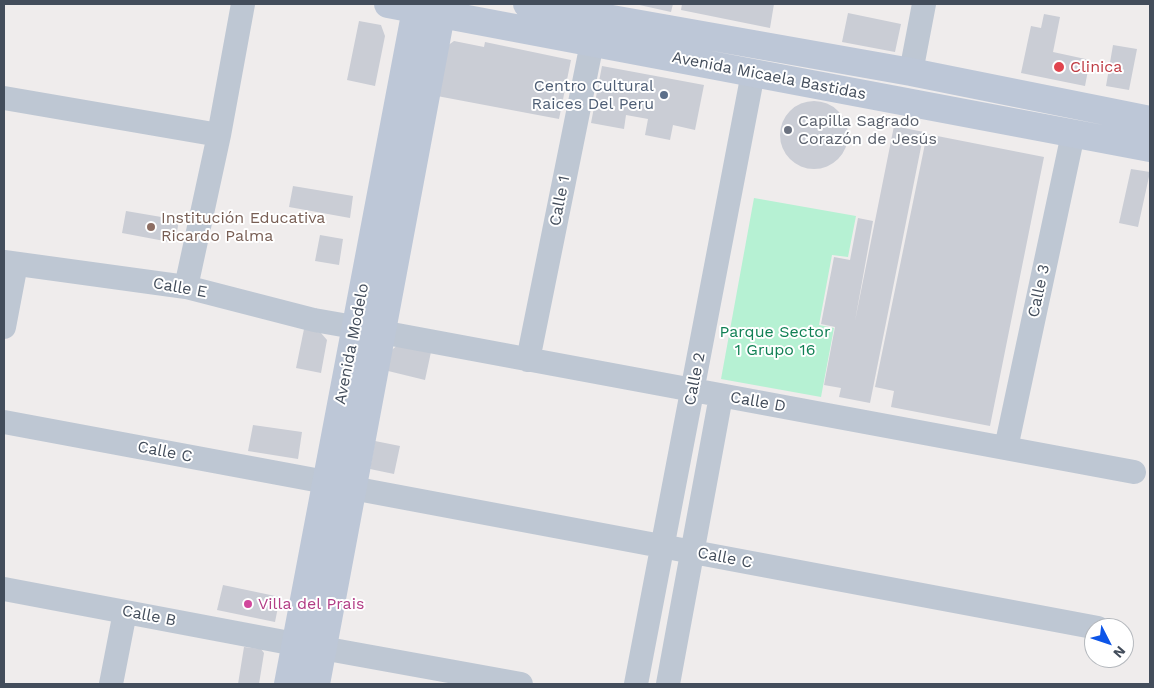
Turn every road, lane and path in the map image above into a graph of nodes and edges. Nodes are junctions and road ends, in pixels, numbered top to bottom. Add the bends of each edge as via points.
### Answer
1 (243, 4) edge
2 (388, 4) edge
3 (527, 4) edge
4 (924, 4) edge
5 (430, 8) edge
6 (599, 10) edge
7 (592, 43) junction
8 (911, 72) junction
9 (753, 73) junction
10 (4, 98) edge
11 (1150, 120) edge
12 (1073, 134) junction
13 (218, 135) junction
14 (1150, 148) edge
15 (10, 263) edge
16 (186, 287) junction
17 (4, 327) edge
18 (354, 327) junction
19 (381, 332) junction
20 (528, 360) junction
21 (692, 390) junction
22 (721, 396) junction
23 (4, 422) edge
24 (1006, 448) junction
25 (1134, 472) dead end
26 (326, 482) junction
27 (352, 488) junction
28 (662, 546) junction
29 (692, 552) junction
30 (4, 588) edge
31 (125, 612) junction
32 (1084, 625) edge
33 (295, 644) junction
34 (322, 648) junction
35 (112, 684) edge
36 (288, 684) edge
37 (316, 684) edge
38 (521, 684) edge
39 (636, 684) edge
40 (668, 684) edge

1 - 13 street
2 - 5 main road, Avenida Micaela Bastidas
3 - 6 main road, Avenida Micaela Bastidas
4 - 8 street
5 - 7 main road, Avenida Micaela Bastidas
5 - 18 main road, Avenida Modelo
5 - 19 main road, Avenida Modelo
6 - 8 main road, Avenida Micaela Bastidas
7 - 9 main road, Avenida Micaela Bastidas
7 - 20 street, Calle 1
8 - 11 main road, Avenida Micaela Bastidas
9 - 12 main road, Avenida Micaela Bastidas
9 - 21 street, Calle 2
10 - 13 street
12 - 14 main road, Avenida Micaela Bastidas
12 - 24 street, Calle 3
13 - 16 street
15 - 16 street, Calle E
15 - 17 street
16 - 18 street, Calle E
18 - 26 main road, Avenida Modelo
19 - 20 street, Calle D
19 - 27 main road, Avenida Modelo
20 - 21 street, Calle D
21 - 22 street, Calle D
21 - 28 street, Calle 2
22 - 24 street, Calle D
22 - 29 street, Calle 2
23 - 26 street, Calle C
24 - 25 street, Calle D
26 - 33 main road, Avenida Modelo
27 - 28 street, Calle C
27 - 34 main road, Avenida Modelo
28 - 29 street, Calle C
28 - 39 street, Calle 2
29 - 32 street, Calle C
29 - 40 street, Calle 2
30 - 31 street, Calle B
31 - 33 street, Calle B
31 - 35 street
33 - 36 main road, Avenida Modelo
34 - 37 main road, Avenida Modelo
34 - 38 street

